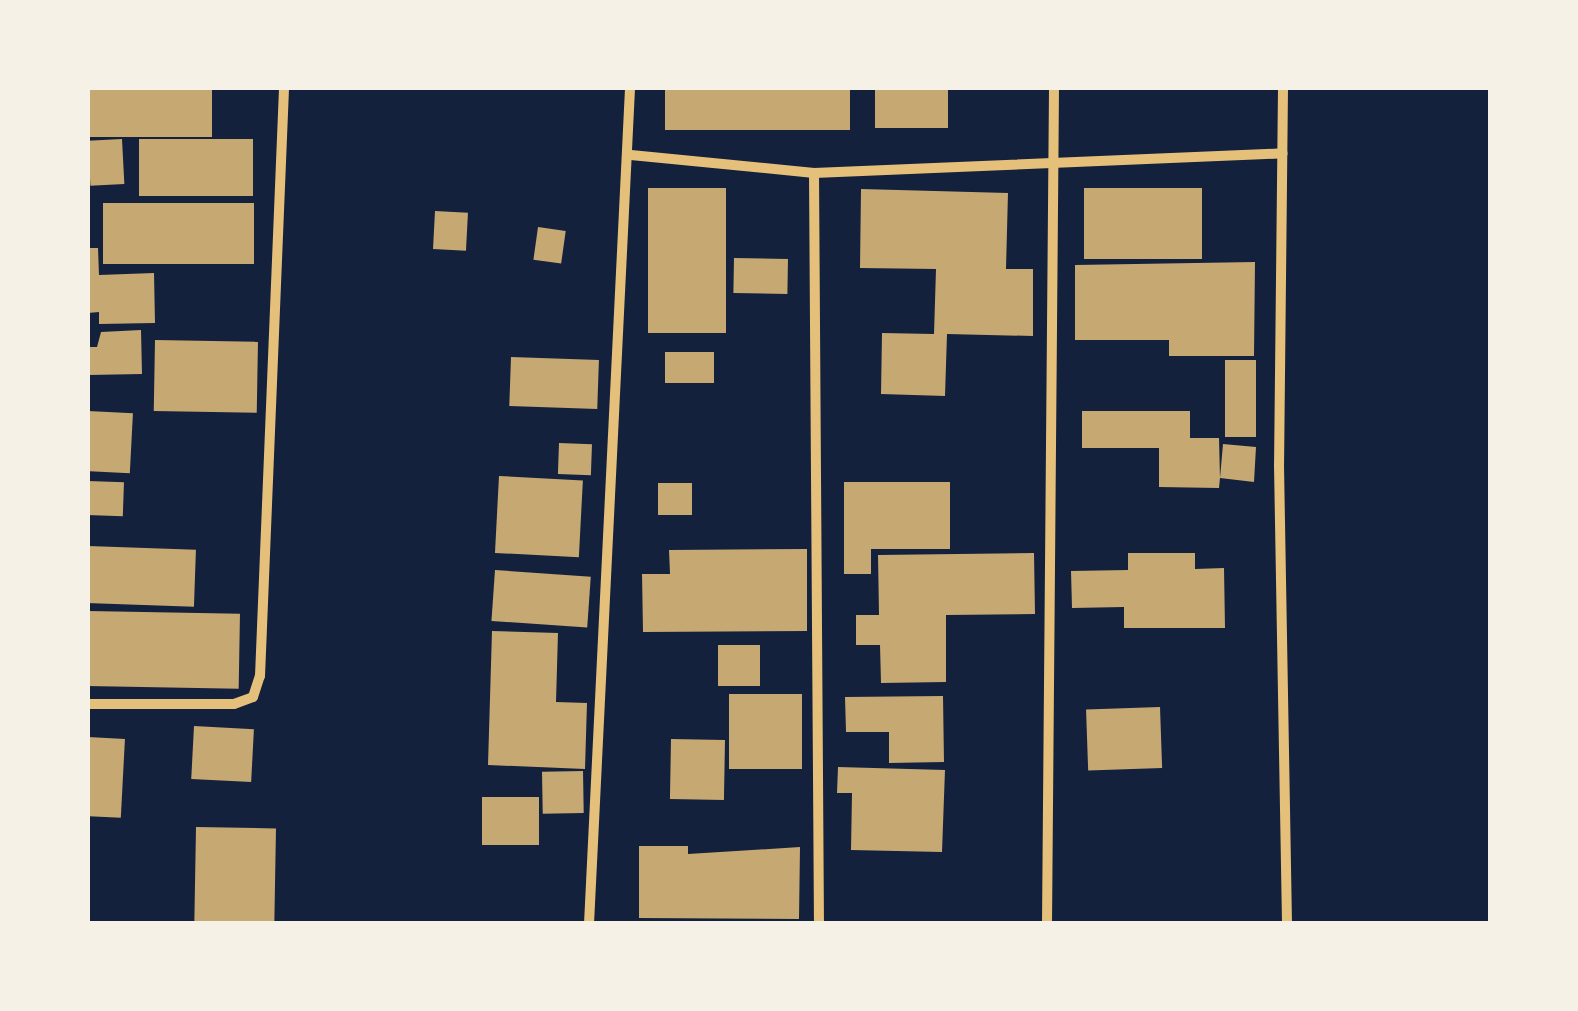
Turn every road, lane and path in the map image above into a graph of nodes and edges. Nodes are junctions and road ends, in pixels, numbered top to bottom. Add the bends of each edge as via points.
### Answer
1 (284, 88) edge
2 (630, 88) edge
3 (1054, 88) edge
4 (1283, 88) edge
5 (1283, 153) junction
6 (631, 155) junction
7 (1054, 160) junction
8 (814, 173) junction
9 (88, 704) edge
10 (589, 924) edge
11 (820, 924) edge
12 (1047, 924) edge
13 (1287, 924) edge

1 - 9 street via 260,676 253,697 234,704
2 - 6 street
3 - 7 street
4 - 5 street
5 - 7 street
5 - 13 street via 1279,466
6 - 8 street
6 - 10 street
7 - 8 street
7 - 12 street
8 - 11 street

